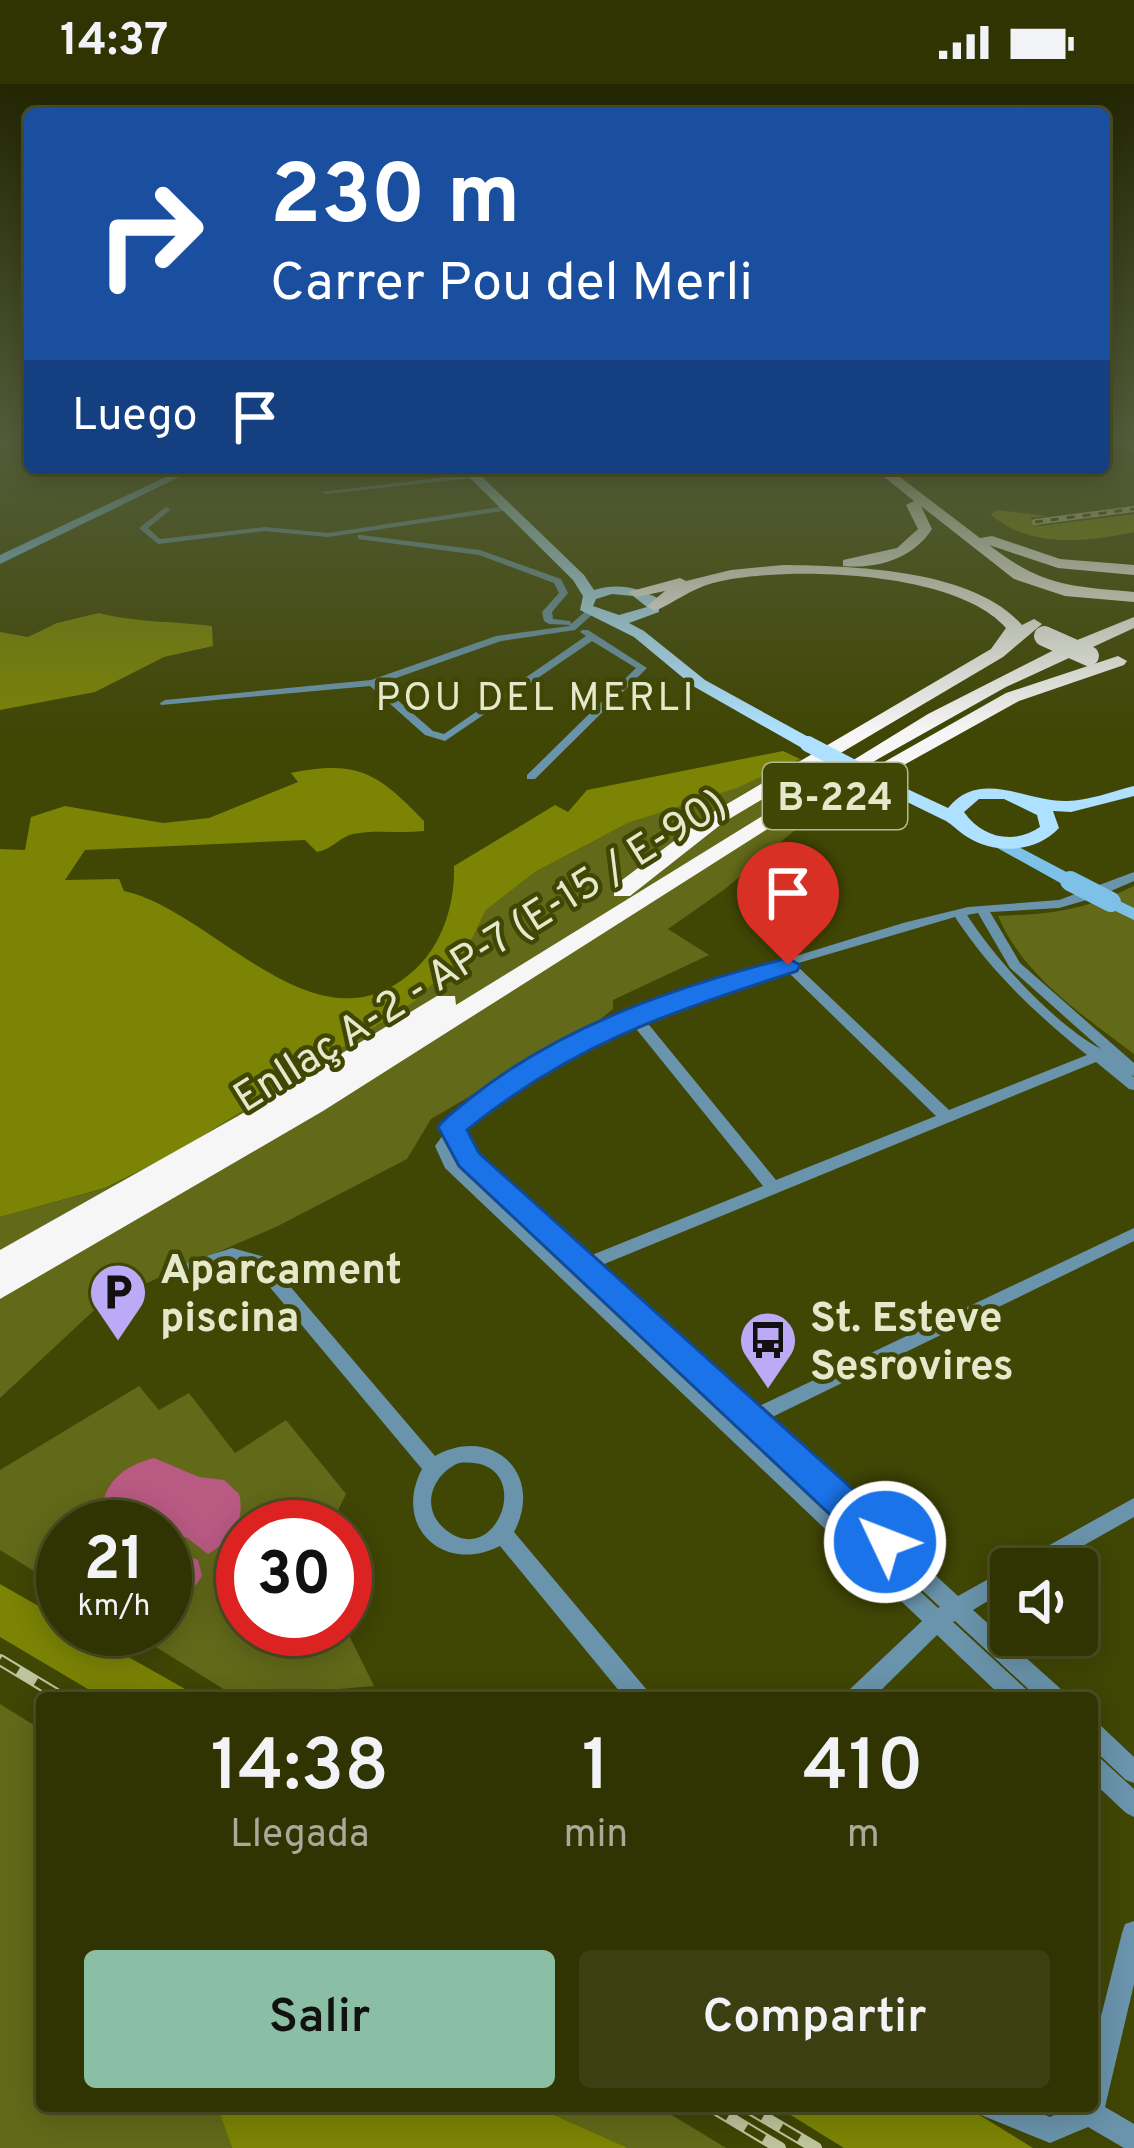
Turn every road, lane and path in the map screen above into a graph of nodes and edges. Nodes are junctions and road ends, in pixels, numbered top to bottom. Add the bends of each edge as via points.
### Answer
1 (43, 539) edge
2 (383, 539) edge
3 (539, 539) edge
4 (919, 539) edge
5 (955, 539) edge
6 (974, 539) edge
7 (995, 539) edge
8 (0, 560) edge
9 (1134, 571) edge
10 (579, 578) junction
11 (628, 591) junction
12 (1018, 593) dead end
13 (1082, 593) junction
14 (1133, 606) edge
15 (595, 609) junction
16 (651, 610) junction
17 (1040, 617) junction
18 (574, 623) junction
19 (639, 634) junction
20 (591, 637) junction
21 (997, 653) junction
22 (1126, 662) edge
23 (1134, 678) edge
24 (372, 683) junction
25 (1030, 691) junction
26 (165, 703) dead end
27 (531, 777) dead end
28 (1134, 791) edge
29 (907, 794) junction
30 (965, 799) junction
31 (1036, 804) junction
32 (1134, 804) edge
33 (957, 820) junction
34 (1043, 834) junction
35 (998, 841) junction
36 (1045, 868) junction
37 (1134, 875) edge
38 (631, 896) junction
39 (982, 909) junction
40 (959, 913) junction
41 (1134, 914) edge
42 (788, 965) junction
43 (634, 1016) junction
44 (1104, 1054) junction
45 (1134, 1071) edge
46 (1134, 1085) edge
47 (946, 1116) junction
48 (772, 1186) junction
49 (1134, 1234) edge
50 (0, 1264) edge
51 (194, 1267) dead end
52 (578, 1269) junction
53 (0, 1287) edge
54 (742, 1424) junction
55 (434, 1469) junction
56 (1134, 1507) edge
57 (501, 1532) junction
58 (1061, 1548) edge
59 (990, 1588) edge
60 (945, 1614) junction
61 (634, 1692) edge
62 (863, 1692) edge
63 (1014, 1692) edge
64 (1046, 1692) edge
65 (1098, 1739) edge
66 (1098, 1772) edge
67 (1134, 1772) edge
68 (1134, 1805) edge
69 (1134, 1933) edge
70 (1098, 2080) edge
71 (1005, 2112) edge
72 (1090, 2113) joint
73 (1134, 2139) edge

1 - 8 main road
2 - 18 street via 480,553 558,581 563,593 549,621
3 - 10 main road
4 - 11 highway via 891,556
5 - 12 highway
6 - 13 highway via 1020,576
7 - 9 highway via 1036,557
10 - 11 main road
10 - 15 main road
11 - 15 main road
11 - 16 main road via 650,598
13 - 14 highway
13 - 17 highway
14 - 38 highway, Enllaç A-2 - AP-7 (E-15 / E-90)
15 - 16 main road
15 - 18 street
15 - 19 main road, B-224
16 - 19 main road
16 - 21 highway via 681,588 760,570 867,574 994,606 1015,628
17 - 21 highway
17 - 22 highway, bridge via 1089,656
18 - 20 street
18 - 24 street via 499,638
19 - 29 main road, B-224, bridge via 699,683
20 - 24 street via 445,738 428,733
20 - 27 street via 642,668
21 - 38 highway via 717,818
22 - 25 highway
23 - 25 highway via 1088,674
24 - 26 street
25 - 38 highway, B-224
28 - 31 main road, B-224 via 1065,808
29 - 30 main road, B-224
29 - 33 main road, B-224
30 - 31 main road, B-224 via 1007,794
30 - 33 main road, B-224
31 - 34 main road via 1050,820
32 - 34 main road
33 - 35 main road, B-224
34 - 35 main road
34 - 36 main road via 1034,850
35 - 36 main road, B-224
36 - 41 main road, B-224, bridge
37 - 39 street via 1068,903
38 - 50 highway, Enllaç A-2 - AP-7 (E-15 / E-90)
38 - 53 highway, Enllaç A-2 - AP-7 (E-15 / E-90) via 339,1091
39 - 40 street
39 - 44 street via 1015,965
40 - 42 street
40 - 44 street via 1010,981
42 - 43 street
42 - 47 street
43 - 48 street
43 - 52 street via 544,1060 452,1127 469,1159
44 - 45 street
44 - 46 street
44 - 47 street
47 - 48 street
48 - 52 street
49 - 54 street
51 - 55 street via 232,1254 259,1262
52 - 54 street
54 - 60 street
55 - 57 street via 419,1511 437,1537 470,1545
55 - 57 street via 462,1456 504,1468 517,1506
56 - 58 street
57 - 61 street
59 - 60 street
60 - 62 street
60 - 63 street
60 - 64 street
65 - 67 street
66 - 68 street
69 - 70 street
71 - 72 street via 1050,2130
72 - 73 street

